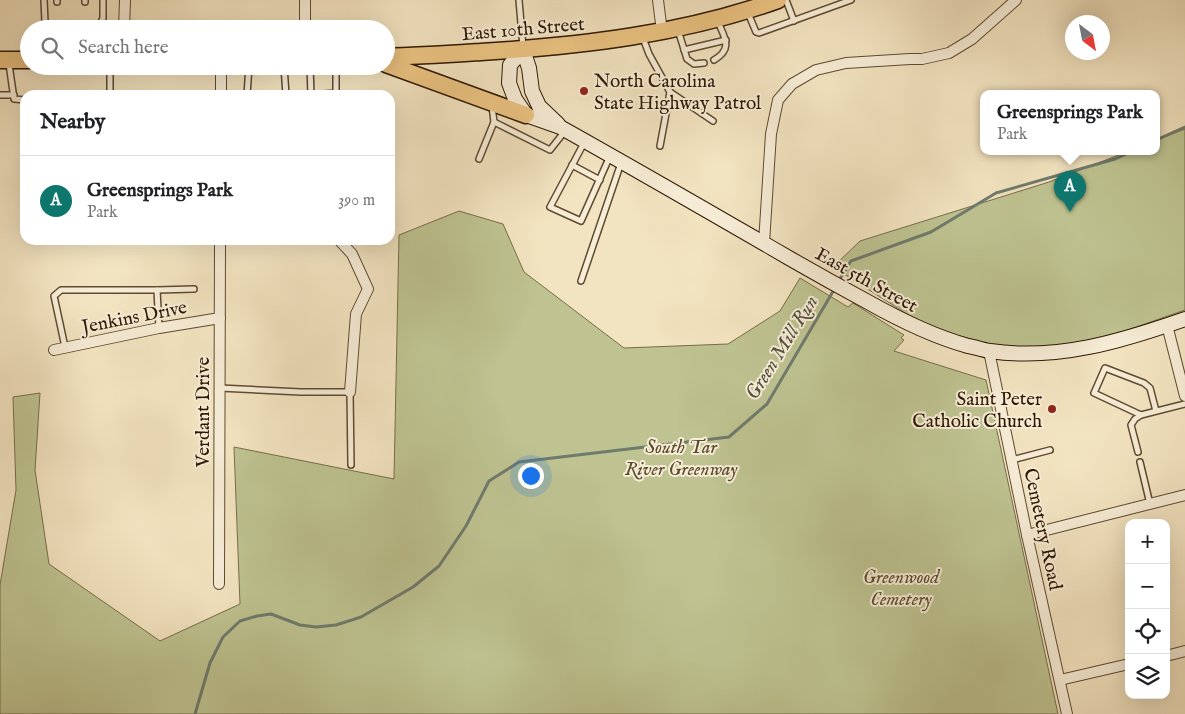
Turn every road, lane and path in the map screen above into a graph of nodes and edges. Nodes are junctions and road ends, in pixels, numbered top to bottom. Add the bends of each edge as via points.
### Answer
1 (44, 0) edge
2 (103, 0) edge
3 (125, 0) edge
4 (305, 0) edge
5 (519, 0) edge
6 (658, 0) edge
7 (778, 0) edge
8 (786, 0) edge
9 (850, 0) edge
10 (1016, 0) edge
11 (747, 10) junction
12 (717, 19) junction
13 (45, 20) edge
14 (102, 20) edge
15 (124, 20) edge
16 (305, 20) edge
17 (794, 21) junction
18 (670, 30) junction
19 (642, 35) junction
20 (726, 40) junction
21 (523, 50) junction
22 (684, 50) junction
23 (395, 57) edge
24 (4, 60) edge
25 (20, 60) edge
26 (714, 60) dead end
27 (704, 63) dead end
28 (395, 67) edge
29 (110, 75) edge
30 (221, 75) edge
31 (248, 75) edge
32 (285, 75) edge
33 (310, 75) edge
34 (336, 75) edge
35 (110, 90) edge
36 (220, 90) edge
37 (247, 90) edge
38 (286, 90) edge
39 (311, 90) edge
40 (336, 90) edge
41 (670, 92) junction
42 (0, 95) edge
43 (14, 95) junction
44 (20, 100) edge
45 (492, 103) junction
46 (526, 115) junction
47 (712, 121) dead end
48 (494, 122) junction
49 (563, 128) junction
50 (585, 141) junction
51 (660, 146) dead end
52 (479, 159) dead end
53 (616, 159) junction
54 (572, 165) junction
55 (600, 180) junction
56 (764, 243) junction
57 (220, 245) edge
58 (344, 245) edge
59 (581, 281) dead end
60 (194, 289) dead end
61 (157, 290) junction
62 (220, 318) junction
63 (1185, 319) edge
64 (1167, 325) junction
65 (159, 328) junction
66 (65, 347) junction
67 (54, 350) dead end
68 (989, 351) junction
69 (1182, 369) edge
70 (220, 388) junction
71 (350, 392) junction
72 (1185, 396) edge
73 (1185, 404) edge
74 (1156, 411) junction
75 (1141, 415) junction
76 (1050, 450) dead end
77 (1138, 452) dead end
78 (1012, 460) junction
79 (1140, 462) dead end
80 (351, 465) dead end
81 (1185, 495) edge
82 (1150, 504) junction
83 (1027, 535) junction
84 (219, 584) dead end
85 (1185, 652) edge
86 (1170, 655) edge
87 (1125, 665) edge
88 (1060, 680) junction
89 (1067, 714) edge

1 - 13 lane
2 - 14 lane
3 - 15 street
4 - 16 street
5 - 21 lane
6 - 18 street
7 - 11 main road, East 10th Street
8 - 17 lane
9 - 17 lane
10 - 56 street via 972,39 949,52 922,59 846,63 816,70 792,84 778,100 771,134
11 - 12 main road, East 10th Street
11 - 17 lane via 758,33
12 - 18 main road, East 10th Street
12 - 20 lane
18 - 19 main road, East 10th Street
18 - 22 lane
19 - 21 main road, East 10th Street
19 - 41 lane
20 - 22 lane
20 - 26 lane via 725,51
21 - 23 main road, East 10th Street
21 - 46 main road via 510,65 509,84
21 - 49 main road, East 5th Street via 532,91 539,106
22 - 27 lane via 690,62
24 - 25 main road
24 - 43 lane
28 - 45 main road
29 - 35 lane
30 - 36 street
31 - 37 lane
32 - 38 lane
33 - 39 lane
34 - 40 lane
41 - 47 lane
41 - 51 lane
42 - 43 lane
43 - 44 lane via 14,100
45 - 46 main road
45 - 48 lane
46 - 49 main road, East 5th Street
48 - 49 lane via 550,150
48 - 52 lane
49 - 50 main road, East 5th Street
50 - 53 main road, East 5th Street
50 - 54 lane
53 - 55 lane
53 - 56 main road, East 5th Street
53 - 59 lane
54 - 55 lane
54 - 55 lane via 550,207 581,221
56 - 68 main road, East 5th Street via 902,321 952,341
57 - 62 street, Verdant Drive
58 - 71 street via 352,254 368,289 356,314
60 - 61 lane
61 - 65 lane
61 - 66 lane via 61,290 54,296
62 - 65 street, Jenkins Drive
62 - 70 street, Verdant Drive
63 - 64 main road, East 5th Street
64 - 68 main road, East 5th Street via 1073,351 1020,354
64 - 69 street
65 - 66 street, Jenkins Drive
66 - 67 street, Jenkins Drive
68 - 78 street, Cemetery Road
69 - 72 street
70 - 71 lane
70 - 84 street, Verdant Drive
71 - 80 lane
73 - 74 lane
74 - 75 lane
74 - 75 lane via 1150,388 1105,368 1094,393
75 - 77 lane via 1131,425
76 - 78 lane
78 - 83 street, Cemetery Road
79 - 82 lane
81 - 82 street
82 - 83 street
83 - 88 street, Cemetery Road
85 - 86 street
87 - 88 street
88 - 89 street, Cemetery Road

